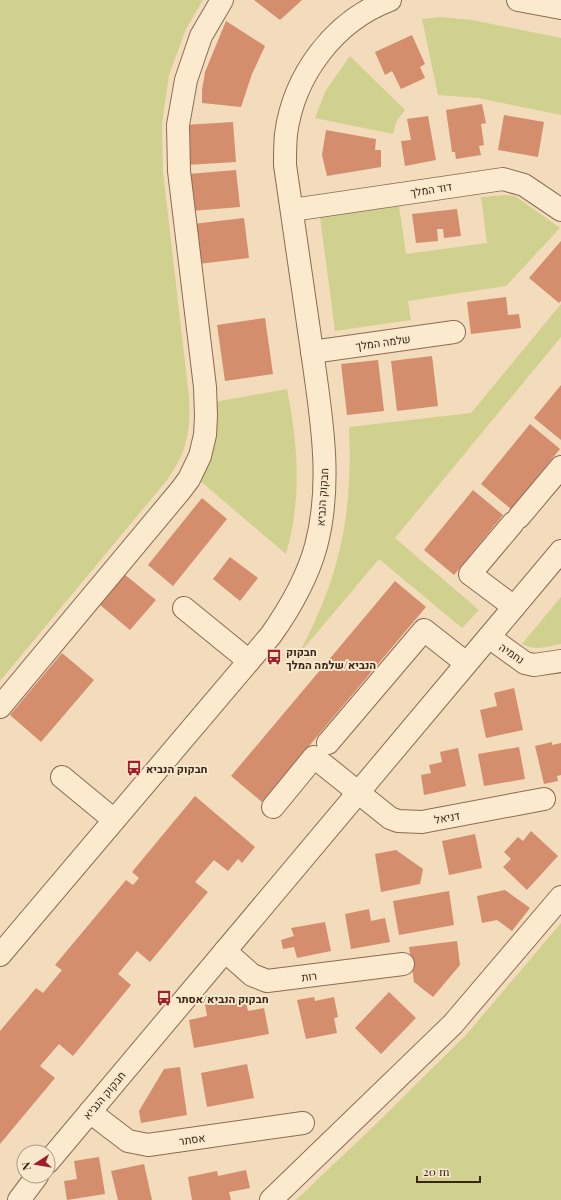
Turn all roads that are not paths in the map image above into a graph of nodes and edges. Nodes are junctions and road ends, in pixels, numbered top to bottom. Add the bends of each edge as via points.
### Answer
1 (222, 0) edge
2 (390, 0) edge
3 (518, 0) edge
4 (561, 8) edge
5 (292, 210) junction
6 (561, 210) edge
7 (454, 332) dead end
8 (312, 352) junction
9 (561, 467) edge
10 (561, 551) edge
11 (514, 607) junction
12 (184, 608) dead end
13 (489, 637) junction
14 (249, 661) junction
15 (561, 661) edge
16 (466, 663) junction
17 (0, 707) edge
18 (328, 743) dead end
19 (62, 777) dead end
20 (358, 793) junction
21 (544, 799) dead end
22 (273, 807) dead end
23 (114, 820) junction
24 (561, 897) edge
25 (225, 951) junction
26 (0, 955) edge
27 (403, 964) dead end
28 (90, 1112) junction
29 (303, 1123) dead end
30 (56, 1152) edge
31 (31, 1184) edge
32 (19, 1200) edge
33 (271, 1200) edge

1 - 17 street via 201,36 186,80 178,125 180,171 206,401 205,435 200,456 180,491
2 - 5 street, חבקוק הנביא via 373,6 345,24 323,48 306,74 293,103 286,134 285,165
3 - 4 street
5 - 6 street, דוד המלך via 492,179 504,179 524,185
5 - 8 street, חבקוק הנביא
7 - 8 street, שלמה המלך
8 - 14 street, חבקוק הנביא via 322,423 324,468 324,499 318,539 299,592 271,635
9 - 11 street via 470,574
10 - 11 street, חבקוק הנביא
11 - 13 street, חבקוק הנביא
12 - 14 street
13 - 15 street, נחמיה via 525,663 534,666
13 - 16 street, חבקוק הנביא
14 - 23 street, חבקוק הנביא
16 - 18 street via 424,630
16 - 20 street, חבקוק הנביא
19 - 23 street
20 - 21 street, דניאל via 390,818 410,822
20 - 22 street, דניאל via 314,757
20 - 25 street, חבקוק הנביא
23 - 26 street, חבקוק הנביא
24 - 33 street via 453,1024
25 - 27 street, רות via 252,975 267,982
25 - 28 street, חבקוק הנביא
28 - 29 street, אסתר via 128,1141 148,1145
28 - 30 street, חבקוק הנביא
31 - 32 street

